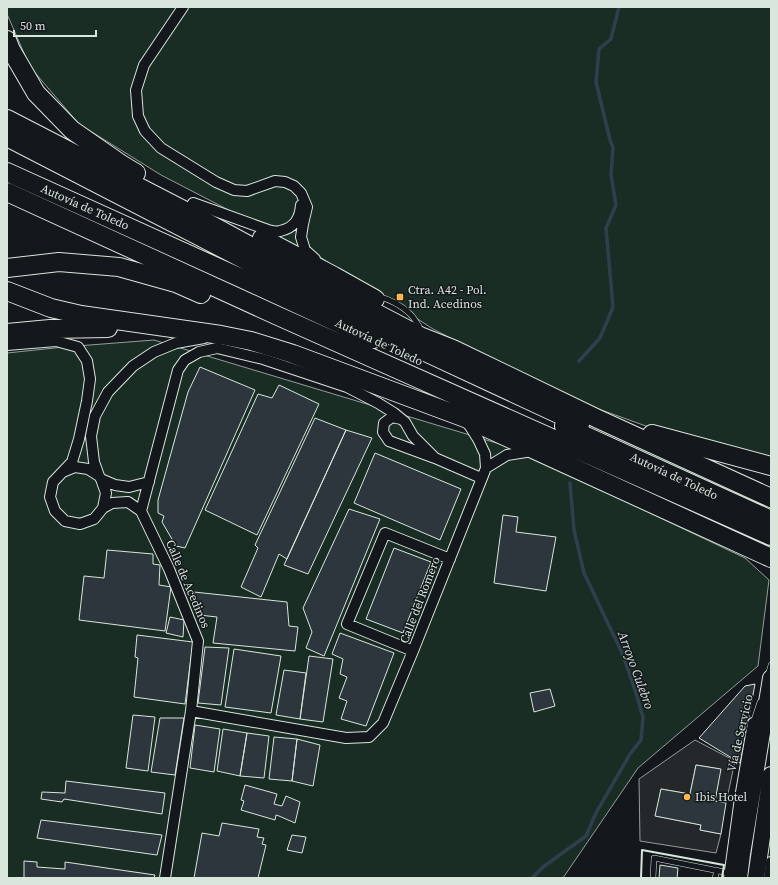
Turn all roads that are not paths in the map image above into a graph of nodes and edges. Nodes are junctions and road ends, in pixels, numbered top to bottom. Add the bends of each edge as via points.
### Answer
1 (183, 7) edge
2 (7, 40) edge
3 (7, 119) edge
4 (9, 138) edge
5 (7, 172) edge
6 (7, 192) edge
7 (301, 193) junction
8 (194, 203) junction
9 (7, 258) edge
10 (119, 267) junction
11 (7, 268) edge
12 (334, 276) junction
13 (244, 279) junction
14 (7, 291) edge
15 (278, 316) junction
16 (173, 329) junction
17 (7, 333) edge
18 (221, 335) junction
19 (406, 343) junction
20 (7, 345) edge
21 (453, 349) junction
22 (464, 418) junction
23 (401, 419) junction
24 (598, 419) junction
25 (536, 451) junction
26 (435, 458) junction
27 (771, 466) edge
28 (486, 468) junction
29 (63, 472) junction
30 (100, 477) junction
31 (481, 478) junction
32 (149, 482) junction
33 (104, 508) junction
34 (759, 509) edge
35 (141, 511) junction
36 (771, 520) edge
37 (771, 536) edge
38 (765, 555) edge
39 (450, 559) junction
40 (771, 570) edge
41 (414, 651) junction
42 (771, 665) edge
43 (771, 678) edge
44 (191, 711) junction
45 (753, 723) joint
46 (771, 775) edge
47 (771, 862) edge
48 (717, 870) junction
49 (732, 876) edge
50 (165, 878) edge
51 (653, 878) edge
52 (716, 878) edge
53 (756, 878) edge
54 (769, 878) edge

1 - 7 street via 144,65 136,90 138,116 145,131 160,148 234,190 248,191 275,181 286,182
2 - 8 highway via 36,93 72,130 120,164
3 - 21 highway via 420,336
4 - 19 highway
5 - 13 highway, Autovía de Toledo
6 - 15 highway, Autovía de Toledo
7 - 8 street via 300,213 293,226 280,231 268,230
7 - 12 street via 307,207 301,237 305,250
8 - 12 highway
9 - 10 highway via 32,254 59,256
10 - 11 highway via 59,262
10 - 15 highway via 176,283 216,300
12 - 21 highway
13 - 19 highway via 265,282
13 - 34 highway, Autovía de Toledo via 458,378
14 - 16 highway via 74,314
15 - 34 highway, Autovía de Toledo via 444,391
16 - 17 highway via 50,329
16 - 18 highway
18 - 22 highway via 293,354
18 - 30 street via 176,343 154,352 133,366 108,392 95,416 91,436 94,462
19 - 34 highway
20 - 29 street via 56,341 78,347 87,361 90,379 79,439 72,462
21 - 24 highway
22 - 25 highway
22 - 28 street via 485,454
23 - 26 street via 413,436
23 - 26 street via 392,417 384,423 384,432 389,441
23 - 32 street via 378,403 339,384 263,359 217,348 199,352 185,360 178,370
24 - 27 highway
24 - 34 highway
25 - 28 street via 507,455
25 - 38 highway
26 - 31 street
28 - 31 street, Calle del Romero
29 - 30 street via 75,467 88,469
29 - 33 street via 53,482 50,497 54,511 66,521 80,524 94,519
30 - 32 street via 115,485 129,487
30 - 33 street via 106,493
31 - 39 street, Calle del Romero
32 - 35 street
33 - 35 street via 112,503 128,502
34 - 36 highway
34 - 37 highway
35 - 44 street, Calle de Acedinos via 169,569 198,641
38 - 40 highway
39 - 41 street, Calle del Romero
39 - 41 street via 385,533 347,624
41 - 44 street, Calle del Romero via 383,723 369,737 346,738
42 - 45 lane, Vía de Servicio
43 - 49 main road via 743,846
44 - 50 street, Calle de Acedinos
45 - 49 street, Vía de Servicio via 740,798
46 - 53 main road
47 - 54 street
48 - 49 lane
48 - 51 lane via 654,858
48 - 52 lane

